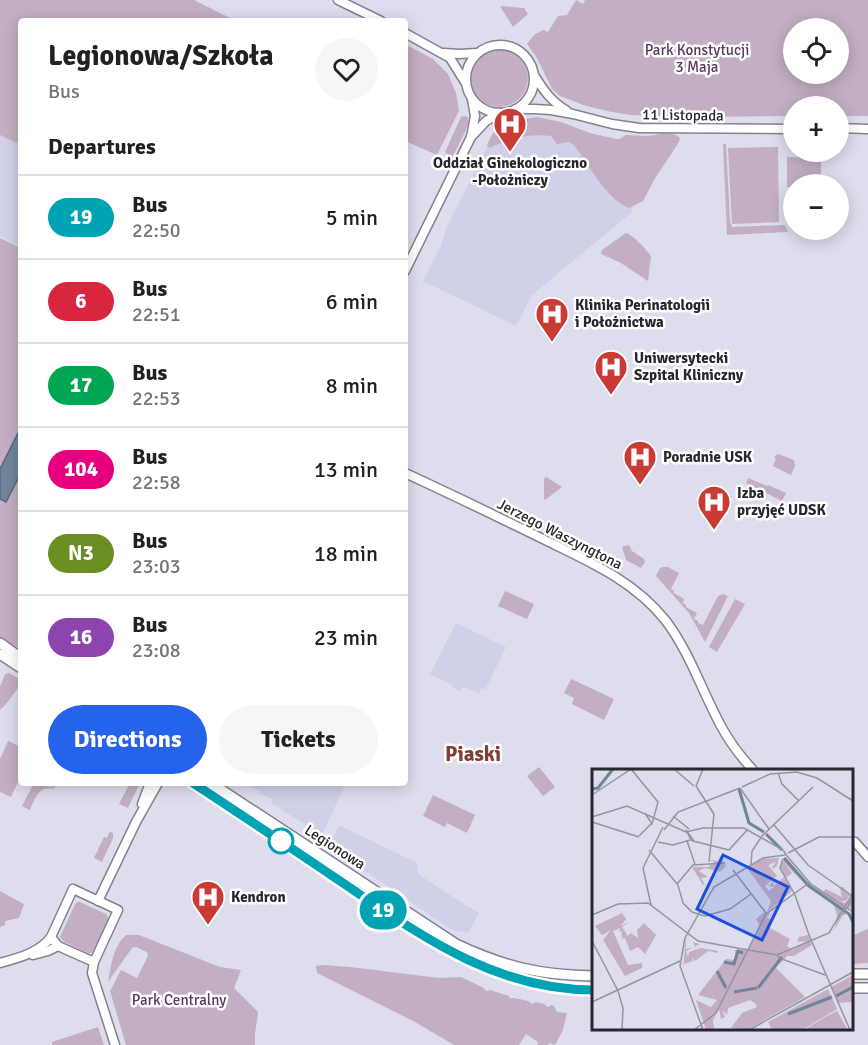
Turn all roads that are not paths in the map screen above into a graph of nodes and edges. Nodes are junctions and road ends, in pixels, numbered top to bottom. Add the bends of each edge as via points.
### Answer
1 (338, 0) edge
2 (375, 18) edge
3 (408, 35) edge
4 (442, 53) junction
5 (477, 53) junction
6 (534, 74) junction
7 (466, 83) junction
8 (472, 98) junction
9 (516, 109) junction
10 (500, 113) junction
11 (573, 114) junction
12 (783, 129) edge
13 (849, 129) edge
14 (868, 129) edge
15 (471, 137) junction
16 (408, 265) edge
17 (408, 474) edge
18 (0, 643) edge
19 (0, 654) edge
20 (18, 656) edge
21 (18, 666) edge
22 (751, 769) edge
23 (149, 786) edge
24 (156, 786) edge
25 (198, 786) edge
26 (216, 786) edge
27 (136, 822) junction
28 (854, 840) edge
29 (868, 848) edge
30 (868, 857) edge
31 (98, 901) junction
32 (393, 903) junction
33 (388, 913) junction
34 (51, 937) junction
35 (58, 946) junction
36 (27, 955) junction
37 (94, 962) junction
38 (0, 963) edge
39 (539, 972) junction
40 (592, 976) edge
41 (537, 985) junction
42 (592, 990) edge
43 (115, 1045) edge

1 - 2 street
3 - 4 street
4 - 5 street
4 - 7 street via 450,58
5 - 6 street via 492,45 513,47 525,56
5 - 7 street via 468,66
6 - 9 street via 530,94
6 - 11 street, 11 Listopada via 555,104
7 - 8 street
8 - 10 street via 484,109
8 - 15 street via 475,116
9 - 10 street
9 - 11 street, 11 Listopada
10 - 15 street
11 - 12 street, 11 Listopada via 639,128
13 - 14 street
15 - 16 street
17 - 22 street, Jerzego Waszyngtona via 606,570 638,593 673,631 721,726
18 - 20 main road
19 - 21 main road
23 - 27 street
24 - 27 street
25 - 33 main road, Legionowa
26 - 32 main road, Legionowa
27 - 31 street
28 - 29 street
28 - 30 street
31 - 34 street via 73,889
31 - 37 street via 118,910
32 - 33 main road
32 - 39 main road, Legionowa via 456,944
33 - 41 main road, Legionowa via 455,955
34 - 35 street
34 - 36 street
35 - 36 street
35 - 37 street
36 - 38 street
37 - 43 street via 93,979
39 - 40 main road, Legionowa
39 - 41 main road
41 - 42 main road, Legionowa

